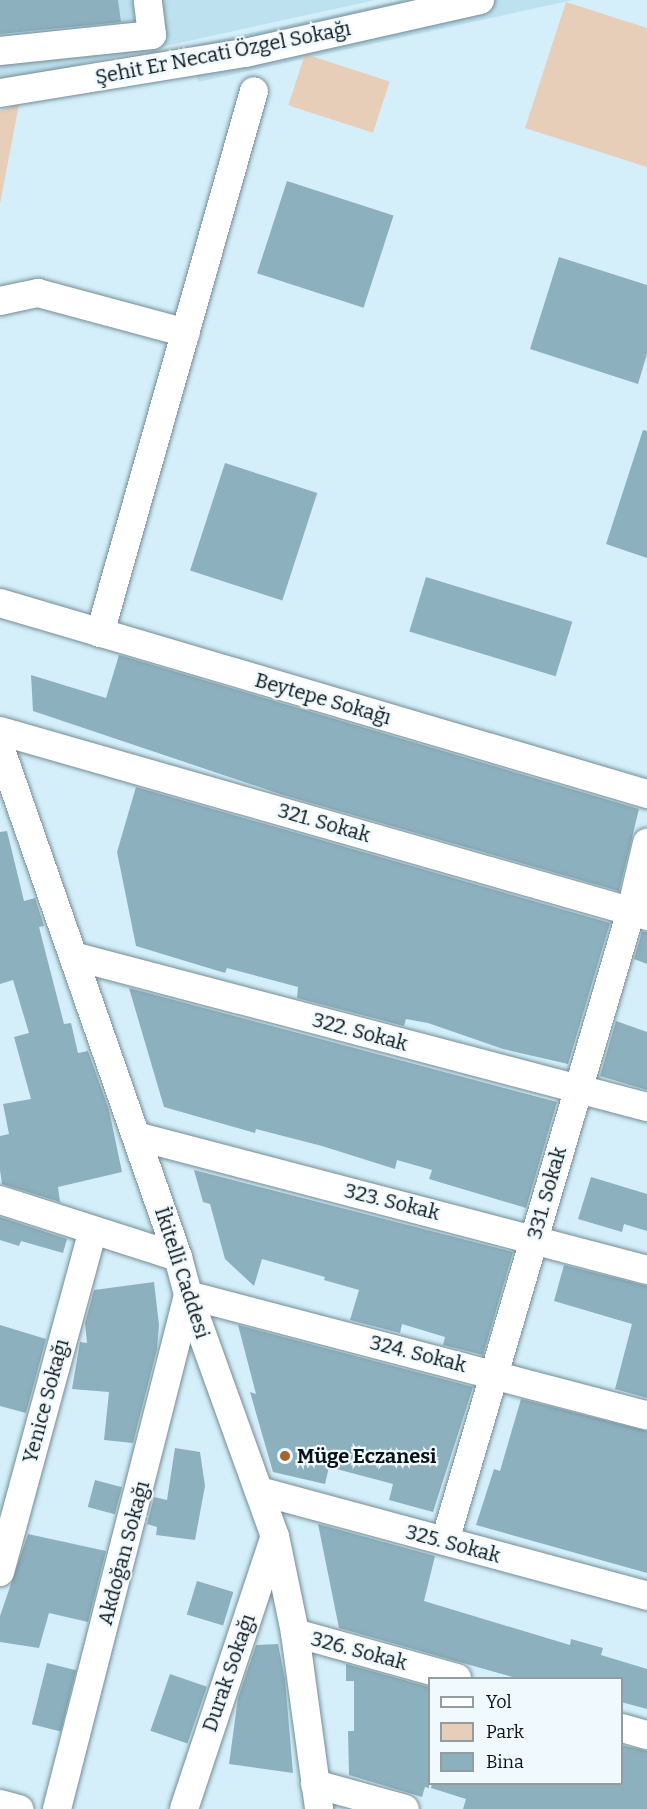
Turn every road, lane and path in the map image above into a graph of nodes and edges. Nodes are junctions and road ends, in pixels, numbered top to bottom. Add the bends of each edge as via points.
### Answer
1 (148, 0) edge
2 (480, 0) edge
3 (0, 51) edge
4 (254, 91) dead end
5 (0, 93) edge
6 (0, 302) edge
7 (186, 333) junction
8 (0, 603) edge
9 (100, 633) junction
10 (0, 731) edge
11 (0, 747) edge
12 (647, 794) edge
13 (647, 843) edge
14 (639, 913) edge
15 (73, 956) junction
16 (578, 1089) junction
17 (647, 1107) edge
18 (136, 1136) junction
19 (0, 1200) edge
20 (93, 1230) junction
21 (533, 1239) junction
22 (178, 1257) junction
23 (647, 1270) edge
24 (188, 1295) junction
25 (494, 1373) junction
26 (647, 1415) edge
27 (259, 1491) junction
28 (275, 1536) junction
29 (445, 1541) junction
30 (0, 1572) edge
31 (647, 1596) edge
32 (295, 1634) junction
33 (453, 1677) edge
34 (623, 1729) edge
35 (647, 1735) edge
36 (317, 1796) edge
37 (0, 1804) edge
38 (19, 1809) edge
39 (57, 1809) edge
40 (184, 1809) edge
41 (405, 1809) edge

1 - 3 street via 152,35
2 - 5 street, Şehit Er Necati Özgel Sokağı via 245,53
4 - 7 street
6 - 7 street via 38,293
7 - 9 street
8 - 9 street, Beytepe Sokağı
9 - 12 street, Beytepe Sokağı
10 - 14 street, 321. Sokak
11 - 15 street, İkitelli Caddesi
13 - 14 street, 331. Sokak
14 - 16 street, 331. Sokak
15 - 16 street, 322. Sokak
15 - 18 street, İkitelli Caddesi
16 - 17 street, 322. Sokak
16 - 21 street, 331. Sokak
18 - 21 street, 323. Sokak
18 - 22 street, İkitelli Caddesi
19 - 20 street
20 - 22 street
20 - 30 street, Yenice Sokağı
21 - 23 street, 323. Sokak
21 - 25 street, 331. Sokak
22 - 24 street, İkitelli Caddesi
24 - 25 street, 324. Sokak
24 - 27 street, İkitelli Caddesi
24 - 39 street, Akdoğan Sokağı
25 - 26 street, 324. Sokak
25 - 29 street, 331. Sokak
27 - 28 street, İkitelli Caddesi
27 - 29 street, 325. Sokak
28 - 32 street, İkitelli Caddesi
28 - 40 street, Durak Sokağı
29 - 31 street, 325. Sokak
32 - 33 street, 326. Sokak
32 - 36 street, İkitelli Caddesi
34 - 35 street
36 - 41 street
37 - 38 street

